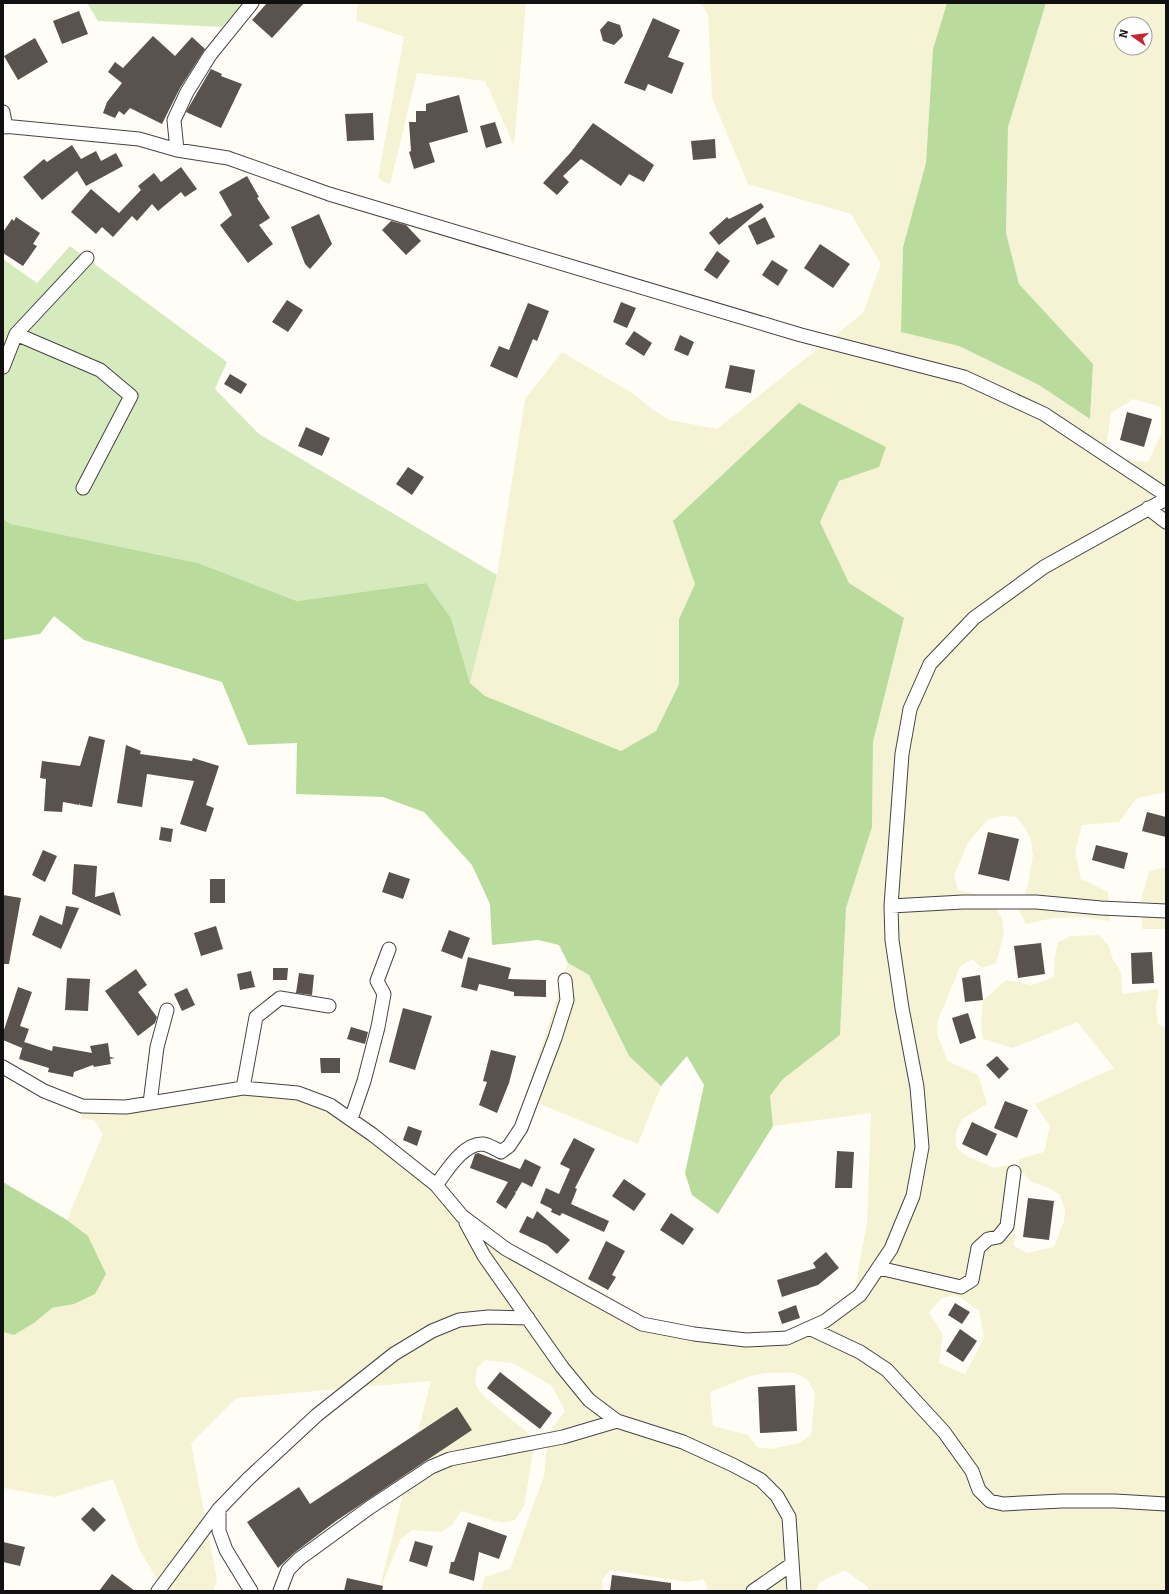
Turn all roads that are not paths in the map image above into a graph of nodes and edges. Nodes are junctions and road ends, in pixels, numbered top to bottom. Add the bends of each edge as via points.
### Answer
1 (252, 3) edge
2 (3, 112) edge
3 (5, 126) edge
4 (177, 150) junction
5 (87, 258) dead end
6 (16, 334) junction
7 (3, 367) edge
8 (83, 488) dead end
9 (1166, 495) edge
10 (1166, 499) edge
11 (1148, 508) junction
12 (1166, 522) edge
13 (891, 906) junction
14 (1166, 911) edge
15 (389, 949) dead end
16 (565, 980) dead end
17 (328, 1006) dead end
18 (168, 1010) dead end
19 (3, 1067) edge
20 (243, 1088) junction
21 (150, 1103) junction
22 (351, 1119) junction
23 (1014, 1172) dead end
24 (436, 1184) junction
25 (462, 1216) junction
26 (879, 1268) junction
27 (528, 1318) junction
28 (809, 1328) junction
29 (617, 1421) junction
30 (1166, 1504) edge
31 (219, 1509) junction
32 (792, 1564) junction
33 (158, 1591) edge
34 (251, 1591) edge
35 (280, 1591) edge
36 (753, 1591) edge
37 (794, 1591) edge

1 - 4 street via 210,55 187,92 174,120
2 - 3 street
3 - 4 street via 139,139
4 - 9 street via 228,158 329,194 794,333 964,377 1044,414
5 - 6 street
6 - 7 street
6 - 8 street via 100,370 131,396
10 - 11 street
11 - 12 street
11 - 13 street via 1044,568 974,618 930,664 910,709 902,754
13 - 14 street via 963,902 1036,902
13 - 26 street via 892,940 917,1087 922,1147 913,1196 891,1249
15 - 22 street via 378,982 384,994 378,1027
16 - 24 street via 567,1000 521,1128 509,1146 501,1152 484,1144 472,1146
17 - 20 street via 280,998 256,1017
18 - 21 street via 157,1047
19 - 21 street via 44,1091 82,1106 126,1107
20 - 21 street
20 - 22 street via 298,1093 330,1105
22 - 24 street
23 - 26 street via 1007,1226 998,1237 988,1239 978,1248 972,1280 961,1287
24 - 25 street
25 - 27 street via 484,1256
25 - 28 street via 506,1249 642,1324 746,1340 786,1338
26 - 28 street via 860,1294 824,1321
27 - 29 street via 562,1368 589,1400
27 - 31 street via 488,1317 459,1320 432,1330 400,1350 317,1415
28 - 30 street via 860,1352 887,1370 944,1432 972,1471 979,1490 990,1501 1003,1504 1062,1501
29 - 32 street via 683,1442 761,1480 777,1496 789,1517
29 - 35 street via 563,1437 450,1459 430,1467 299,1559 288,1570
31 - 33 street
31 - 34 street via 219,1531 226,1550
32 - 36 street
32 - 37 street

